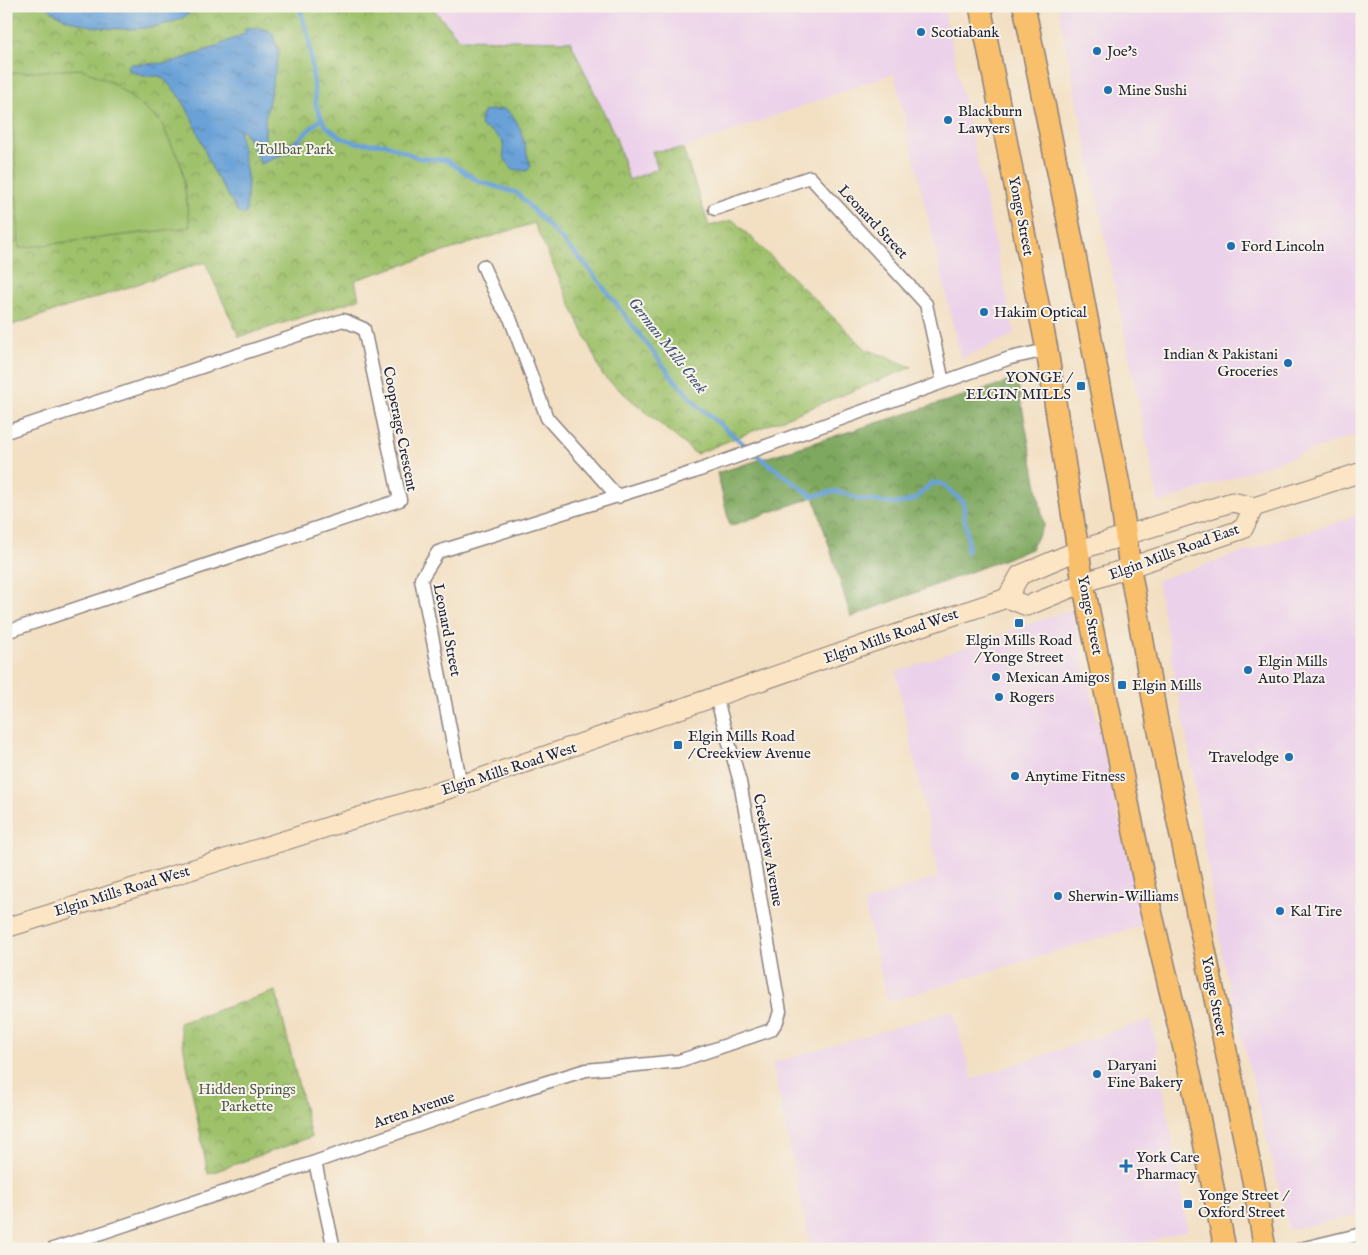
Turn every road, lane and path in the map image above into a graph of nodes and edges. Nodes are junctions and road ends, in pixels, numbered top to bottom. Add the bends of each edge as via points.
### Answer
1 (980, 6) edge
2 (1024, 6) edge
3 (715, 209) dead end
4 (483, 266) dead end
5 (1047, 350) junction
6 (944, 382) junction
7 (6, 432) edge
8 (1362, 472) edge
9 (618, 497) junction
10 (1254, 507) junction
11 (1127, 536) junction
12 (1079, 550) junction
13 (1130, 569) junction
14 (1083, 584) junction
15 (1007, 598) junction
16 (6, 632) edge
17 (716, 697) junction
18 (461, 785) junction
19 (6, 928) edge
20 (780, 1011) joint
21 (315, 1162) junction
22 (1362, 1234) edge
23 (53, 1249) edge
24 (334, 1249) edge
25 (1225, 1249) edge
26 (1265, 1249) edge
27 (1300, 1249) edge

1 - 5 main road, Yonge Street
2 - 11 main road, Yonge Street
3 - 6 street, Leonard Street via 810,177 926,304
4 - 9 street via 510,318 547,418
5 - 6 street, Leonard Street via 1010,358
5 - 12 main road, Yonge Street
6 - 9 street, Leonard Street
7 - 16 street, Cooperage Crescent via 342,320 364,329 400,500
8 - 10 main road, Elgin Mills Road East
9 - 18 street, Leonard Street via 438,552 420,579
10 - 11 main road, Elgin Mills Road East via 1232,502
10 - 13 main road, Elgin Mills Road East via 1243,529
11 - 12 main road
11 - 13 main road, Yonge Street
12 - 14 main road, Yonge Street
12 - 15 main road via 1020,575
13 - 14 main road, Elgin Mills Road East
13 - 26 main road, Yonge Street via 1158,726
14 - 15 main road via 1027,606
14 - 25 main road, Yonge Street via 1146,886 1193,1086
15 - 17 main road, Elgin Mills Road West
17 - 18 main road, Elgin Mills Road West
17 - 20 street, Creekview Avenue via 740,782
18 - 19 main road, Elgin Mills Road West
20 - 21 street, Arten Avenue via 771,1030 679,1061 586,1070
21 - 23 street, Arten Avenue
21 - 24 street
22 - 27 street

